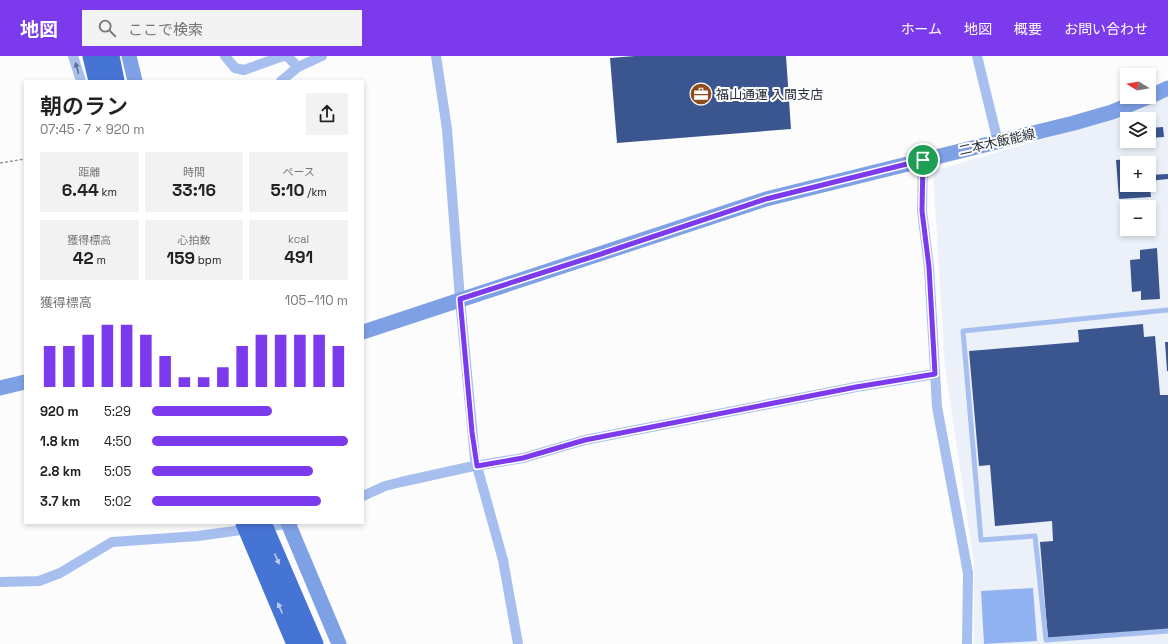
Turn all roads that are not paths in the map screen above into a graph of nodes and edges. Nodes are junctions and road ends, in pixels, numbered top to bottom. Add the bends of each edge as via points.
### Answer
1 (74, 56) edge
2 (92, 56) edge
3 (110, 56) edge
4 (130, 56) edge
5 (226, 56) edge
6 (283, 56) edge
7 (322, 56) edge
8 (436, 56) edge
9 (977, 56) edge
10 (298, 67) junction
11 (81, 80) edge
12 (98, 80) edge
13 (115, 80) edge
14 (135, 80) edge
15 (282, 80) edge
16 (1168, 88) edge
17 (1156, 93) edge
18 (1131, 104) edge
19 (998, 142) junction
20 (923, 160) junction
21 (460, 299) junction
22 (1168, 310) edge
23 (364, 332) edge
24 (935, 374) junction
25 (24, 382) edge
26 (0, 388) edge
27 (477, 466) junction
28 (364, 496) edge
29 (245, 524) edge
30 (262, 524) edge
31 (288, 524) edge
32 (221, 529) edge
33 (0, 582) edge
34 (1168, 631) edge
35 (296, 644) edge
36 (314, 644) edge
37 (339, 644) edge
38 (518, 644) edge
39 (967, 644) edge

11 -> 1 street
2 - 12 highway
3 - 13 highway
4 - 14 main road
5 - 6 street via 235,68 244,70
6 - 10 street via 288,57
7 - 10 street
8 - 21 street via 447,129
9 - 19 street
10 - 15 street
16 - 17 main road, 二本木飯能線
18 - 19 main road, 二本木飯能線 via 1074,123
19 - 20 main road, 二本木飯能線
20 - 21 main road, 二本木飯能線 via 766,199
20 - 24 street via 922,211 929,267
21 - 23 main road, 二本木飯能線
21 - 27 street
22 - 34 lane via 963,331 981,540 1035,536 1046,640
24 - 27 street via 585,440 523,458
24 - 39 street via 945,458 968,573
25 - 26 main road
27 - 28 street via 390,484
27 - 38 street via 503,560
35 -> 29 highway
30 -> 36 highway
31 - 32 street
31 - 37 main road
32 - 33 street via 198,536 112,542 53,576 39,580

